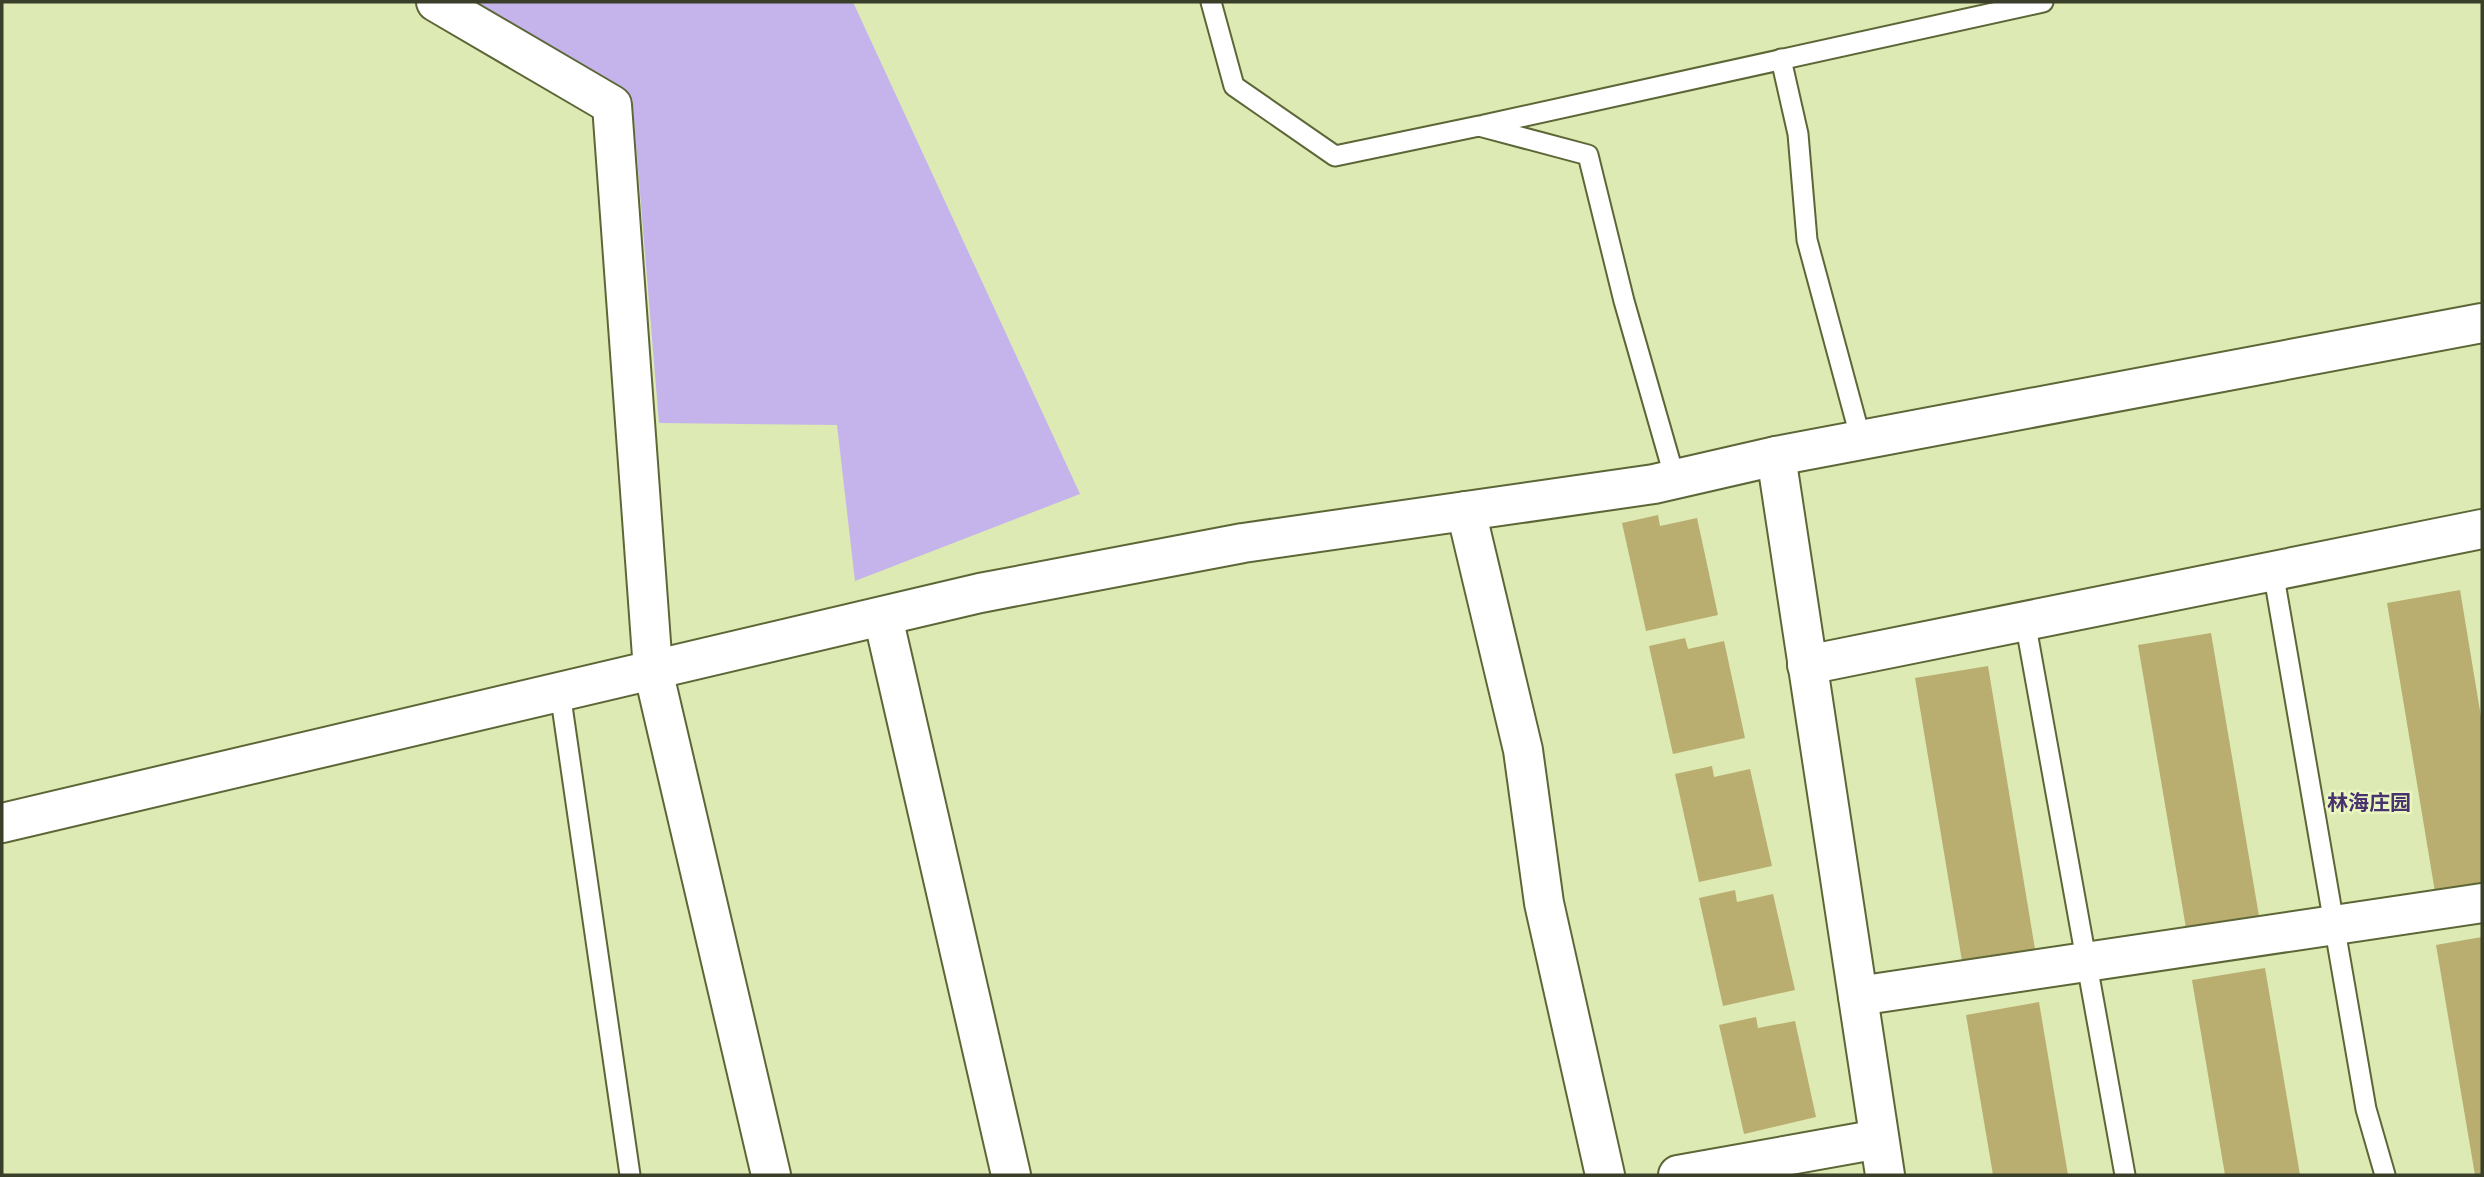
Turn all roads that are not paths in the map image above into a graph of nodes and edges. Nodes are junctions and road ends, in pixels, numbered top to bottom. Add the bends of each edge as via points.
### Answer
1 (436, 2) edge
2 (1211, 2) edge
3 (2043, 2) edge
4 (1782, 59) junction
5 (1479, 126) junction
6 (2482, 323) edge
7 (1861, 440) junction
8 (1776, 456) junction
9 (1675, 479) junction
10 (1466, 511) junction
11 (2482, 530) edge
12 (2273, 571) junction
13 (883, 617) junction
14 (2025, 621) junction
15 (1807, 665) junction
16 (653, 670) junction
17 (560, 692) junction
18 (2, 823) edge
19 (2482, 903) edge
20 (2334, 925) junction
21 (2087, 962) junction
22 (1858, 996) junction
23 (1882, 1157) edge
24 (630, 1175) edge
25 (771, 1175) edge
26 (1011, 1175) edge
27 (1605, 1175) edge
28 (1678, 1175) edge
29 (2125, 1175) edge
30 (2385, 1175) edge

1 - 16 street via 612,105
2 - 5 lane via 1234,86 1335,156
3 - 4 lane
4 - 5 lane
4 - 7 lane via 1798,134 1808,240
5 - 9 lane via 1588,155
6 - 7 street
7 - 8 street
8 - 9 street
8 - 15 street
9 - 10 street
10 - 13 street via 1243,544 980,593
10 - 27 street via 1523,750 1544,903
11 - 12 street
12 - 14 street
12 - 20 lane
13 - 16 street
13 - 26 street
14 - 15 street
14 - 21 lane
15 - 22 street
16 - 17 street
16 - 25 street
17 - 18 street
17 - 24 lane
19 - 20 street
20 - 21 street
20 - 30 lane via 2366,1109
21 - 22 street
21 - 29 lane
22 - 23 street
23 - 28 street

